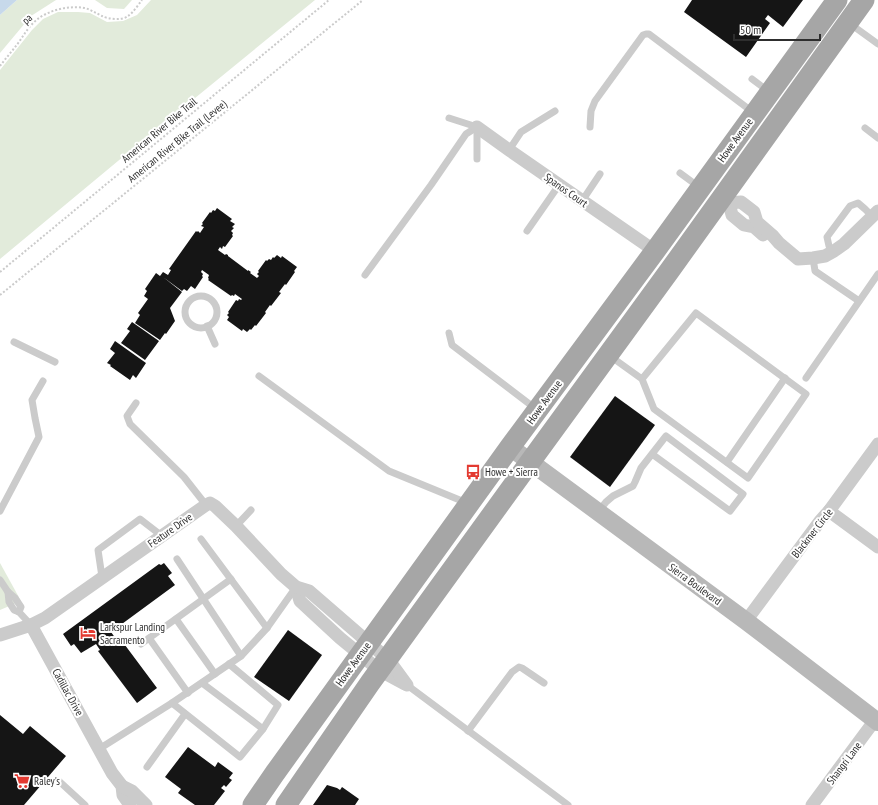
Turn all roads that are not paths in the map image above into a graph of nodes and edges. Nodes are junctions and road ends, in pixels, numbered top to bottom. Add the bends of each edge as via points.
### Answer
1 (837, 0) edge
2 (864, 0) edge
3 (848, 22) junction
4 (878, 44) edge
5 (752, 79) dead end
6 (770, 93) junction
7 (555, 112) dead end
8 (754, 114) junction
9 (449, 118) dead end
10 (477, 127) junction
11 (590, 127) dead end
12 (865, 128) dead end
13 (878, 138) edge
14 (509, 150) junction
15 (477, 159) dead end
16 (680, 173) dead end
17 (600, 174) dead end
18 (559, 185) junction
19 (701, 188) junction
20 (582, 201) junction
21 (725, 201) junction
22 (875, 213) edge
23 (527, 231) dead end
24 (655, 252) junction
25 (833, 252) junction
26 (813, 258) junction
27 (878, 274) edge
28 (365, 275) dead end
29 (859, 301) junction
30 (207, 326) junction
31 (449, 333) dead end
32 (14, 342) dead end
33 (215, 344) dead end
34 (608, 356) junction
35 (55, 362) dead end
36 (259, 376) dead end
37 (785, 378) junction
38 (806, 378) dead end
39 (642, 379) junction
40 (43, 381) dead end
41 (136, 403) dead end
42 (538, 410) junction
43 (878, 444) edge
44 (510, 447) junction
45 (652, 454) junction
46 (530, 462) junction
47 (727, 462) junction
48 (469, 504) junction
49 (206, 505) junction
50 (251, 510) dead end
51 (0, 511) edge
52 (829, 511) junction
53 (598, 512) junction
54 (236, 526) junction
55 (162, 536) junction
56 (201, 539) dead end
57 (878, 547) edge
58 (177, 559) dead end
59 (102, 577) junction
60 (231, 579) junction
61 (0, 580) edge
62 (296, 587) junction
63 (204, 599) junction
64 (176, 619) junction
65 (746, 621) junction
66 (31, 625) junction
67 (267, 628) junction
68 (0, 636) edge
69 (149, 638) junction
70 (141, 644) dead end
71 (364, 649) junction
72 (241, 656) junction
73 (229, 664) junction
74 (384, 664) junction
75 (215, 674) junction
76 (202, 683) junction
77 (544, 683) dead end
78 (407, 685) joint
79 (188, 693) junction
80 (172, 703) junction
81 (186, 714) junction
82 (877, 721) edge
83 (263, 728) junction
84 (468, 731) junction
85 (100, 749) junction
86 (146, 767) dead end
87 (60, 782) dead end
88 (122, 786) junction
89 (85, 805) edge
90 (130, 805) edge
91 (146, 805) edge
92 (253, 805) edge
93 (286, 805) edge
94 (568, 805) edge
95 (812, 805) edge

1 - 6 main road, Howe Avenue
2 - 3 main road
3 - 4 lane
3 - 21 main road
5 - 6 lane
6 - 8 main road, Howe Avenue
7 - 14 lane via 520,132
8 - 11 lane via 646,34 598,96 592,107
8 - 19 main road, Howe Avenue
8 - 21 main road via 753,130 716,183 716,192
9 - 10 lane
10 - 14 street, Spanos Court
10 - 15 lane
10 - 28 lane via 466,134
12 - 13 lane
14 - 18 street, Spanos Court
16 - 19 lane
17 - 20 lane
18 - 20 street, Spanos Court
18 - 23 lane
19 - 24 main road, Howe Avenue
20 - 24 street, Spanos Court
21 - 26 street via 741,202 754,212 755,225 773,236 798,259
21 - 34 main road
22 - 25 street
22 - 25 lane via 858,204 850,206 827,237
24 - 34 main road via 651,272 607,333
24 - 42 main road, Howe Avenue
25 - 26 street
26 - 29 lane via 816,271
27 - 29 lane
29 - 38 lane
30 - 30 lane via 216,317 216,306 210,298 194,297 185,309 187,320 200,328
30 - 33 lane
31 - 42 lane via 452,345
32 - 35 lane
34 - 39 lane
34 - 46 main road
36 - 48 lane via 389,471
37 - 39 lane via 696,313
37 - 47 lane
37 - 47 lane via 806,394 802,400 748,478
39 - 47 lane via 654,409
40 - 51 lane via 32,400 39,437
41 - 49 lane via 127,416 130,424 184,477
42 - 44 main road, Howe Avenue
43 - 52 street, Blackmer Circle
44 - 46 street, Sierra Boulevard
44 - 48 main road, Howe Avenue
45 - 45 lane via 666,436 743,494 730,511
45 - 53 lane via 641,468 633,486 613,496
46 - 53 street, Sierra Boulevard
46 - 74 main road
48 - 71 main road, Howe Avenue
49 - 54 street via 210,503 215,506
49 - 55 street, Feature Drive
50 - 54 lane
52 - 57 street
52 - 65 street, Blackmer Circle
53 - 65 street, Sierra Boulevard
54 - 62 street
55 - 59 street, Feature Drive
55 - 59 lane via 140,520 98,550
56 - 60 lane
58 - 63 lane
59 - 66 street, Feature Drive via 45,618
60 - 63 lane
60 - 67 lane
61 - 66 lane via 8,592 9,602 14,610
62 - 67 lane
62 - 71 street via 309,591
63 - 64 lane
63 - 72 lane
64 - 69 lane
64 - 75 lane
65 - 82 street, Sierra Boulevard
66 - 68 street
66 - 85 street, Cadillac Drive
67 - 72 lane
69 - 70 lane
69 - 79 lane
71 - 74 street
71 - 92 main road, Howe Avenue
72 - 73 lane
73 - 75 lane
73 - 83 lane via 278,705
74 - 78 street
74 - 93 main road
75 - 76 lane
76 - 79 lane
76 - 83 lane
77 - 84 lane via 522,668 516,668
78 - 84 lane
79 - 80 lane
80 - 81 lane
80 - 85 lane
81 - 83 lane via 240,757
81 - 86 lane
82 - 95 street, Shangri Lane
84 - 94 lane
85 - 88 street, Cadillac Drive
87 - 89 lane
88 - 90 street, Cadillac Drive via 123,795
88 - 91 street, Cadillac Drive via 132,791

